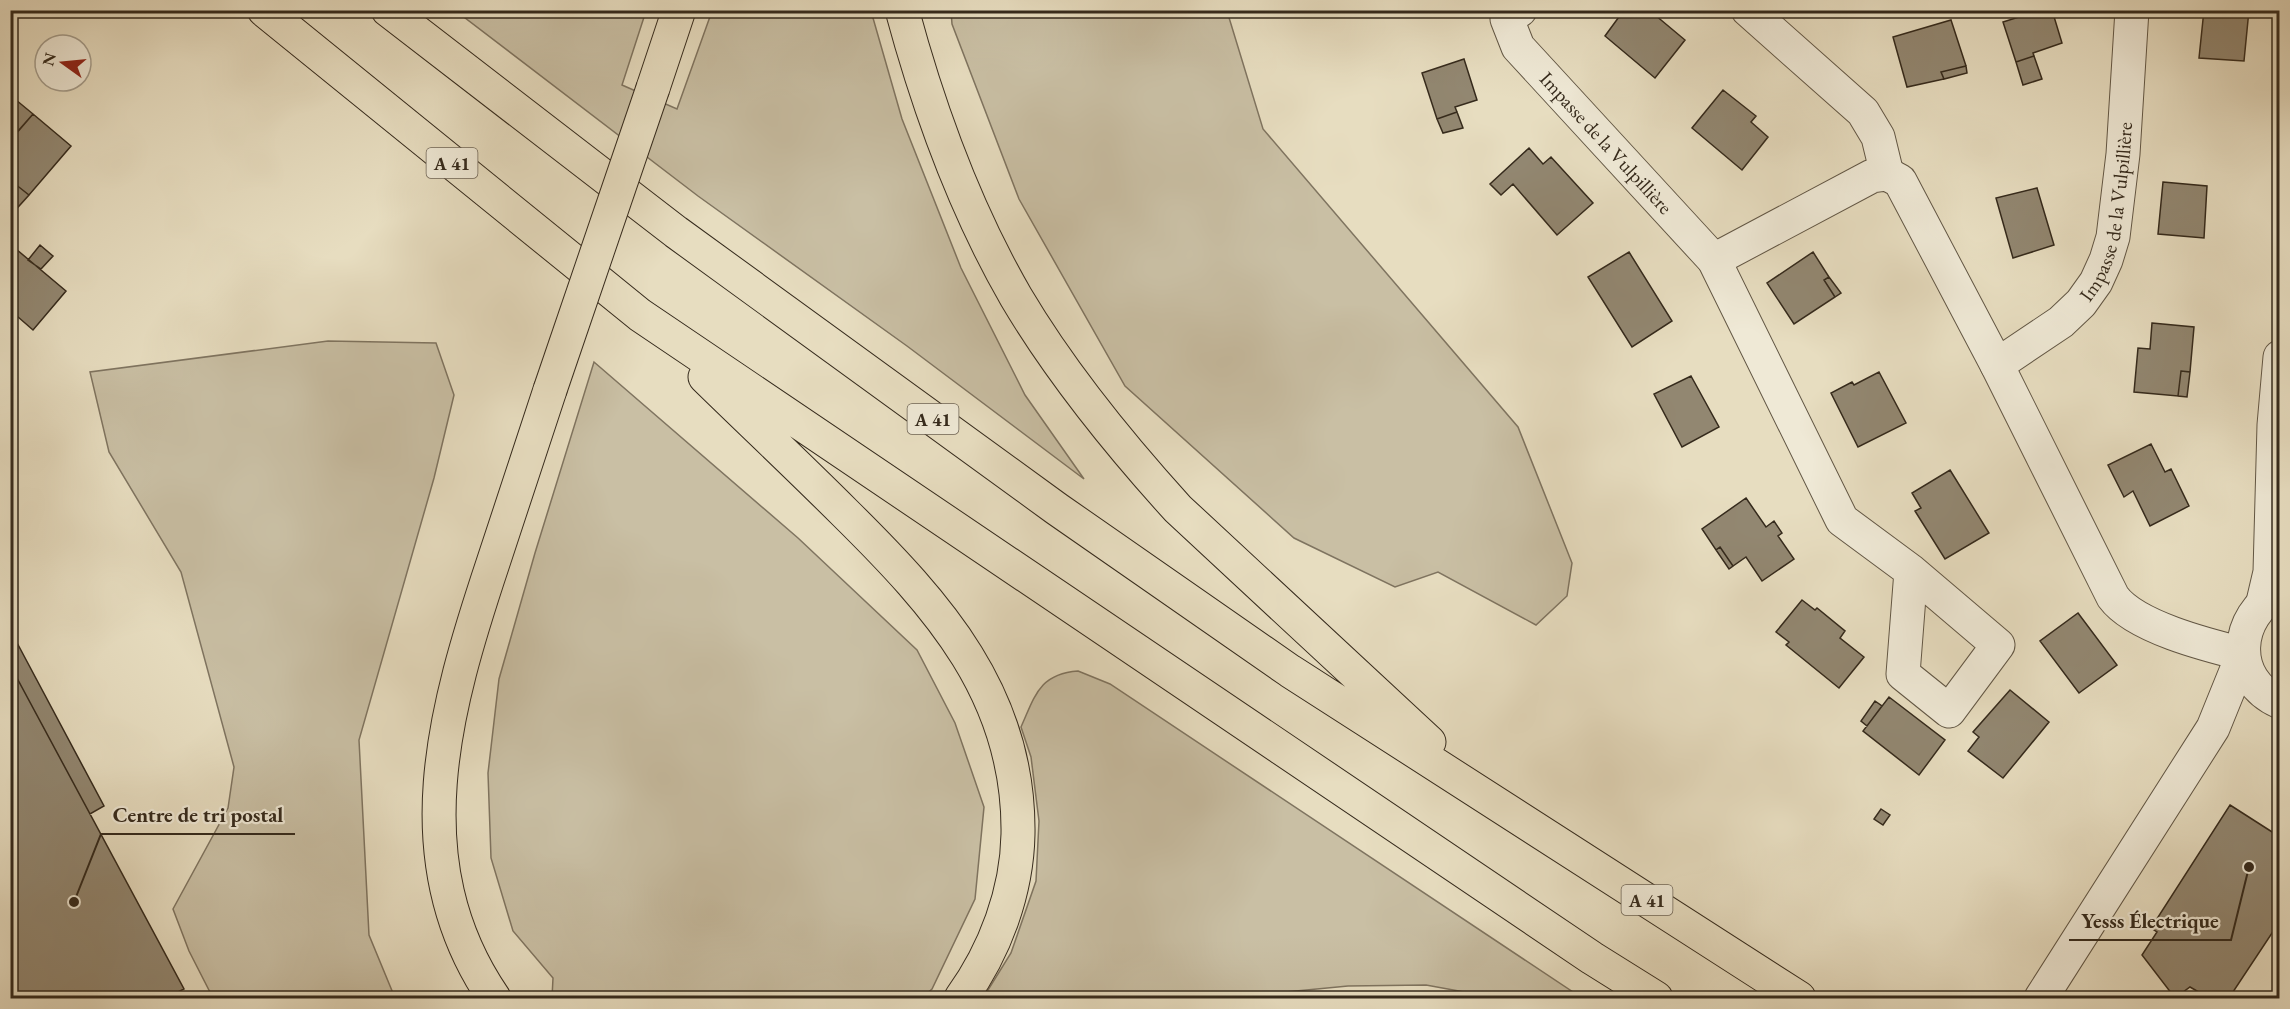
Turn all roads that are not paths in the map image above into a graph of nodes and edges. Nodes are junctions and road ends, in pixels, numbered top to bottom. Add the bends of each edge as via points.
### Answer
1 (264, 10) edge
2 (388, 10) edge
3 (679, 10) edge
4 (902, 10) edge
5 (1748, 10) edge
6 (2132, 10) edge
7 (1513, 15) edge
8 (1887, 174) junction
9 (1714, 260) junction
10 (640, 315) junction
11 (2280, 357) edge
12 (1997, 365) junction
13 (1911, 571) dead end
14 (2271, 597) edge
15 (2243, 654) junction
16 (2276, 700) edge
17 (2213, 728) junction
18 (1495, 802) junction
19 (494, 999) edge
20 (961, 999) edge
21 (1656, 999) edge
22 (1799, 999) edge
23 (2041, 999) edge

1 - 10 highway, A 41
2 - 18 highway, A 41 via 676,232 1057,508 1290,671
3 - 19 highway, bridge via 550,390 465,651 448,719 439,779 440,858 452,909 472,960
4 - 18 highway via 946,150 971,209 1016,297 1082,394 1178,509
5 - 8 street via 1863,112 1878,138
6 - 12 street, Impasse de la Vulpillière via 2123,154 2113,237 2106,260 2086,296 2061,322
7 - 9 street, Impasse de la Vulpillière via 1518,47
8 - 9 street via 1872,176
8 - 12 street via 1905,189
9 - 13 street, Impasse de la Vulpillière via 1836,510 1850,526
10 - 20 highway via 885,552 944,619 986,691 1013,772 1017,851 995,938
10 - 21 highway, A 41
11 - 14 street via 2274,425
12 - 15 street via 2113,597 2137,618
14 - 15 street via 2250,619
15 - 16 street via 2258,687
15 - 17 street
16 - 17 street
17 - 23 street
18 - 22 highway, A 41

